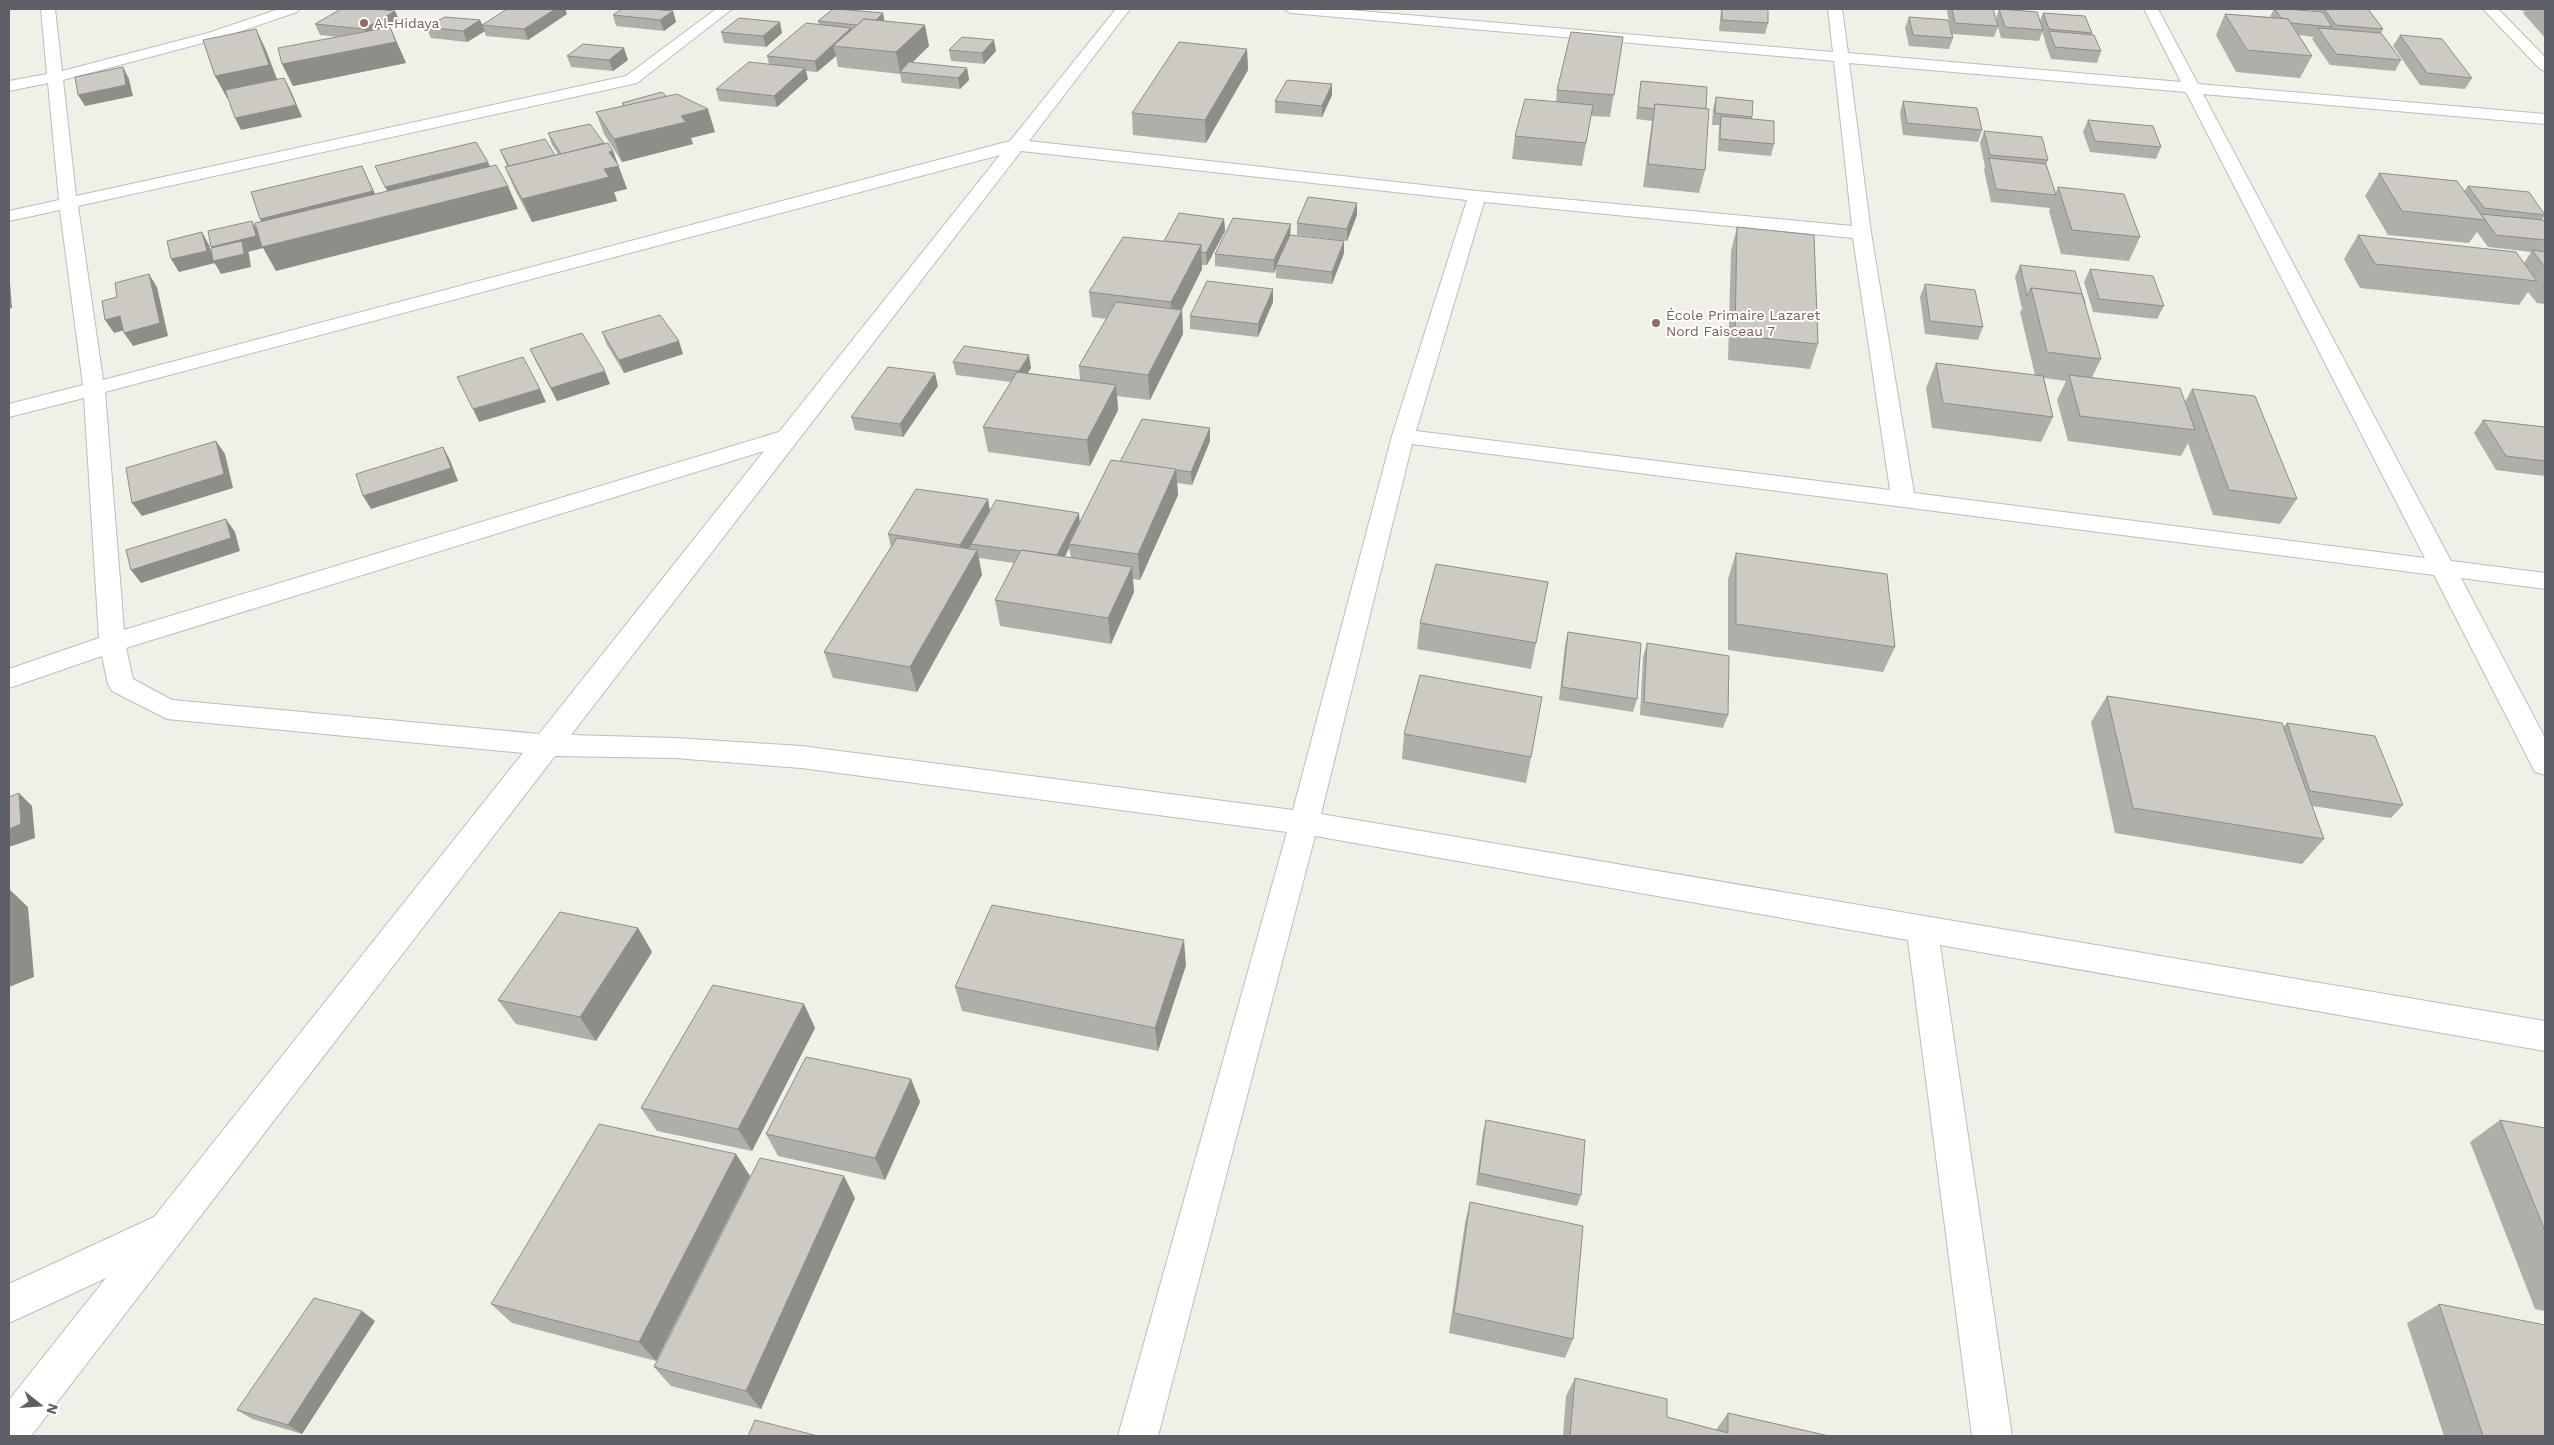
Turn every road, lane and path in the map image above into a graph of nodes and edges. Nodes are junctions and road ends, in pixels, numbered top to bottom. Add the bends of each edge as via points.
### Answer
1 (48, 9) edge
2 (292, 9) edge
3 (725, 9) edge
4 (1123, 9) edge
5 (1291, 9) edge
6 (1835, 9) edge
7 (2151, 9) edge
8 (2490, 9) edge
9 (1841, 57) junction
10 (2545, 66) edge
11 (56, 77) junction
12 (9, 86) edge
13 (2194, 89) junction
14 (2545, 119) edge
15 (1016, 145) junction
16 (1477, 196) junction
17 (68, 202) junction
18 (9, 216) edge
19 (1862, 233) junction
20 (94, 389) junction
21 (9, 410) edge
22 (788, 436) junction
23 (1403, 436) junction
24 (1903, 499) junction
25 (2444, 568) junction
26 (2545, 581) edge
27 (112, 643) junction
28 (9, 679) edge
29 (546, 745) junction
30 (2545, 764) edge
31 (1304, 823) junction
32 (1922, 929) junction
33 (2545, 1036) edge
34 (166, 1231) junction
35 (9, 1304) edge
36 (9, 1432) edge
37 (1138, 1436) edge
38 (1992, 1436) edge

1 - 11 street
2 - 11 street via 213,36
3 - 17 street via 631,80
4 - 15 street
5 - 9 street
6 - 9 street
7 - 13 street
8 - 10 street
9 - 13 street
9 - 19 street
11 - 12 street
11 - 17 street
13 - 14 street
13 - 25 street
15 - 16 street
15 - 20 street
15 - 22 street
16 - 19 street
16 - 23 street
17 - 18 street
17 - 20 street
19 - 24 street
20 - 21 street
20 - 27 street
22 - 27 street
22 - 29 street
23 - 24 street
23 - 31 street
24 - 25 street
25 - 26 street
25 - 30 street
27 - 28 street
27 - 29 street via 121,684 167,709
29 - 31 street via 675,748 801,757
29 - 34 street
31 - 32 street
31 - 37 street
32 - 33 street
32 - 38 street
34 - 35 street
34 - 36 street

